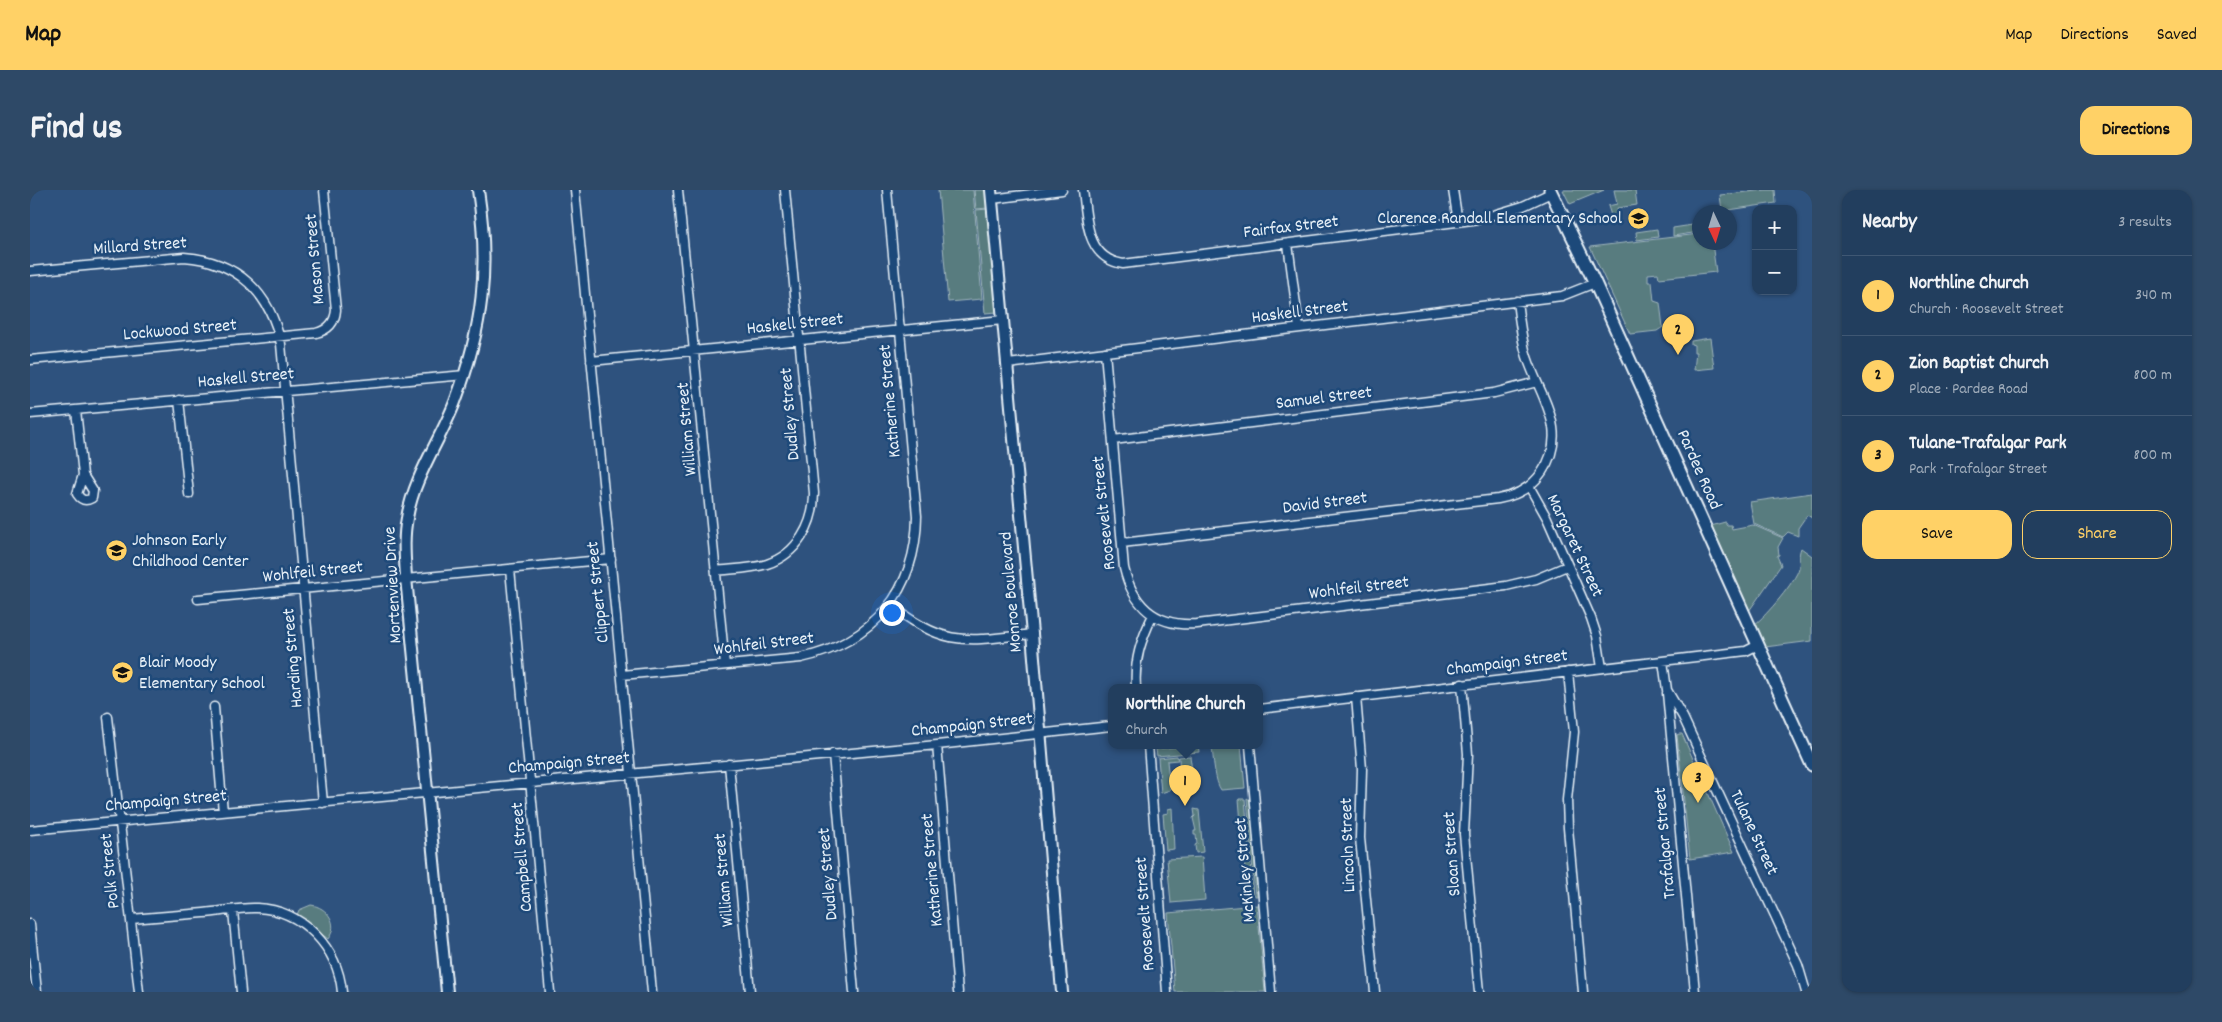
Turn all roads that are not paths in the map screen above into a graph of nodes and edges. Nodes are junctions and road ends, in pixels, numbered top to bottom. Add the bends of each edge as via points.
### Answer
1 (324, 190) edge
2 (478, 190) edge
3 (575, 190) edge
4 (678, 190) edge
5 (785, 190) edge
6 (887, 190) edge
7 (1062, 190) edge
8 (1083, 190) edge
9 (1453, 190) edge
10 (1550, 192) edge
11 (991, 194) edge
12 (1458, 222) junction
13 (1288, 244) junction
14 (30, 271) edge
15 (1595, 283) junction
16 (1517, 301) junction
17 (1003, 320) junction
18 (331, 325) joint
19 (1299, 328) junction
20 (900, 330) junction
21 (279, 337) junction
22 (799, 340) junction
23 (695, 350) junction
24 (1104, 352) junction
25 (30, 360) edge
26 (591, 361) junction
27 (1008, 364) junction
28 (465, 375) junction
29 (1537, 382) junction
30 (285, 390) junction
31 (179, 400) junction
32 (76, 410) junction
33 (30, 414) edge
34 (1112, 440) junction
35 (83, 475) dead end
36 (1529, 486) junction
37 (189, 494) dead end
38 (1122, 543) junction
39 (610, 559) junction
40 (1567, 566) junction
41 (510, 569) junction
42 (716, 571) junction
43 (406, 578) junction
44 (302, 589) junction
45 (198, 599) dead end
46 (890, 604) junction
47 (1153, 615) junction
48 (1032, 634) junction
49 (1758, 645) junction
50 (1663, 661) junction
51 (725, 665) junction
52 (1602, 668) junction
53 (1568, 672) junction
54 (622, 675) junction
55 (1136, 684) edge
56 (1462, 684) junction
57 (1666, 690) junction
58 (1356, 697) junction
59 (214, 707) dead end
60 (1263, 709) edge
61 (108, 717) dead end
62 (1108, 726) edge
63 (1041, 734) junction
64 (937, 745) junction
65 (1148, 749) edge
66 (1250, 749) edge
67 (833, 754) junction
68 (729, 764) junction
69 (1812, 765) edge
70 (631, 773) junction
71 (530, 782) junction
72 (428, 792) junction
73 (323, 803) junction
74 (223, 812) junction
75 (121, 821) junction
76 (30, 830) edge
77 (233, 910) junction
78 (131, 919) junction
79 (30, 924) edge
80 (37, 992) edge
81 (139, 992) edge
82 (241, 992) edge
83 (342, 992) edge
84 (447, 992) edge
85 (550, 992) edge
86 (652, 992) edge
87 (750, 992) edge
88 (854, 992) edge
89 (958, 992) edge
90 (1062, 992) edge
91 (1168, 992) edge
92 (1271, 992) edge
93 (1375, 992) edge
94 (1479, 992) edge
95 (1583, 992) edge
96 (1695, 992) edge
97 (1806, 992) edge

1 - 18 street, Mason Street via 336,310
2 - 28 street, Mortenview Drive via 485,249 484,284 480,319
3 - 26 street, Clippert Street
4 - 23 street, William Street
5 - 22 street, Dudley Street
6 - 20 street, Katherine Street
7 - 11 street
8 - 13 street, Fairfax Street via 1092,242 1102,255 1117,263
9 - 12 street
10 - 12 street, Fairfax Street via 1501,214
10 - 15 main road, Pardee Road
11 - 17 street, Monroe Boulevard
12 - 13 street, Fairfax Street
13 - 19 street
14 - 21 street, Millard Street via 184,257 207,260 231,270 254,288 270,311
15 - 16 street, Haskell Street via 1562,296
15 - 49 main road, Pardee Road
16 - 19 street, Haskell Street
16 - 29 street, Margaret Street via 1525,351
17 - 20 street, Haskell Street
17 - 27 street, Monroe Boulevard
18 - 21 street, Lockwood Street via 316,333
19 - 24 street, Haskell Street
20 - 22 street, Haskell Street
20 - 46 street, Katherine Street via 917,531 906,577
21 - 25 street, Lockwood Street
21 - 30 street, Millard Street
22 - 23 street, Haskell Street
22 - 42 street, Dudley Street via 814,494 810,521 797,544 778,560
23 - 26 street, Haskell Street
23 - 42 street, William Street
24 - 27 street, Haskell Street
24 - 34 street, Roosevelt Street
26 - 39 street, Clippert Street
27 - 48 street, Monroe Boulevard
28 - 30 street, Haskell Street
28 - 43 street, Mortenview Drive via 409,506 405,528
29 - 34 street, Samuel Street via 1494,393
29 - 36 street, Margaret Street via 1552,416 1554,446 1548,464
30 - 31 street, Haskell Street
30 - 44 street, Harding Street
31 - 32 street, Haskell Street
31 - 37 street
32 - 33 street, Haskell Street
32 - 35 street
34 - 38 street, Roosevelt Street
36 - 38 street, David Street via 1498,499
36 - 40 street, Margaret Street via 1547,518
38 - 47 street, Roosevelt Street via 1128,584 1142,606
39 - 41 street, Wohlfeil Street
39 - 54 street, Clippert Street
40 - 47 street, Wohlfeil Street via 1528,581 1474,590 1188,624
40 - 52 street, Margaret Street via 1597,636
41 - 43 street, Wohlfeil Street
41 - 71 street, Campbell Street
42 - 51 street, William Street
43 - 44 street, Wohlfeil Street
43 - 72 street, Mortenview Drive
44 - 45 street, Wohlfeil Street
44 - 73 street, Harding Street
46 - 48 street via 920,627 939,635 980,639
46 - 51 street, Wohlfeil Street via 864,631 830,650 801,658
47 - 55 street via 1136,657
48 - 63 street, Monroe Boulevard
49 - 50 street, Champaign Street via 1746,651
49 - 69 main road, Pardee Road
50 - 52 street, Champaign Street
50 - 57 street, Tulane Street
51 - 54 street, Wohlfeil Street
52 - 53 street, Champaign Street
53 - 56 street, Champaign Street
53 - 95 street via 1574,732 1567,800 1568,828
54 - 70 street, Clippert Street
56 - 58 street, Champaign Street
56 - 94 street, Sloan Street via 1468,761 1464,834
57 - 96 street, Trafalgar Street
57 - 97 street, Tulane Street via 1683,717 1794,956
58 - 60 street, Champaign Street
58 - 93 street, Lincoln Street via 1362,770 1360,838
59 - 74 street
61 - 75 street, Polk Street
62 - 63 street, Champaign Street
63 - 64 street, Champaign Street
63 - 90 street, Monroe Boulevard
64 - 67 street, Champaign Street
64 - 89 street, Katherine Street
65 - 91 street, Roosevelt Street
66 - 92 street, McKinley Street
67 - 68 street, Champaign Street
67 - 88 street, Dudley Street
68 - 70 street, Champaign Street
68 - 87 street, William Street
70 - 71 street, Champaign Street
70 - 86 street, Clippert Street
71 - 72 street, Champaign Street
71 - 85 street, Campbell Street
72 - 73 street, Champaign Street
72 - 84 street, Mortenview Drive
73 - 74 street, Champaign Street
74 - 75 street, Champaign Street
75 - 76 street, Champaign Street
75 - 78 street, Polk Street
77 - 78 street
77 - 82 street
77 - 83 street via 268,909 287,914 304,924 329,951
78 - 81 street, Polk Street
79 - 80 street

